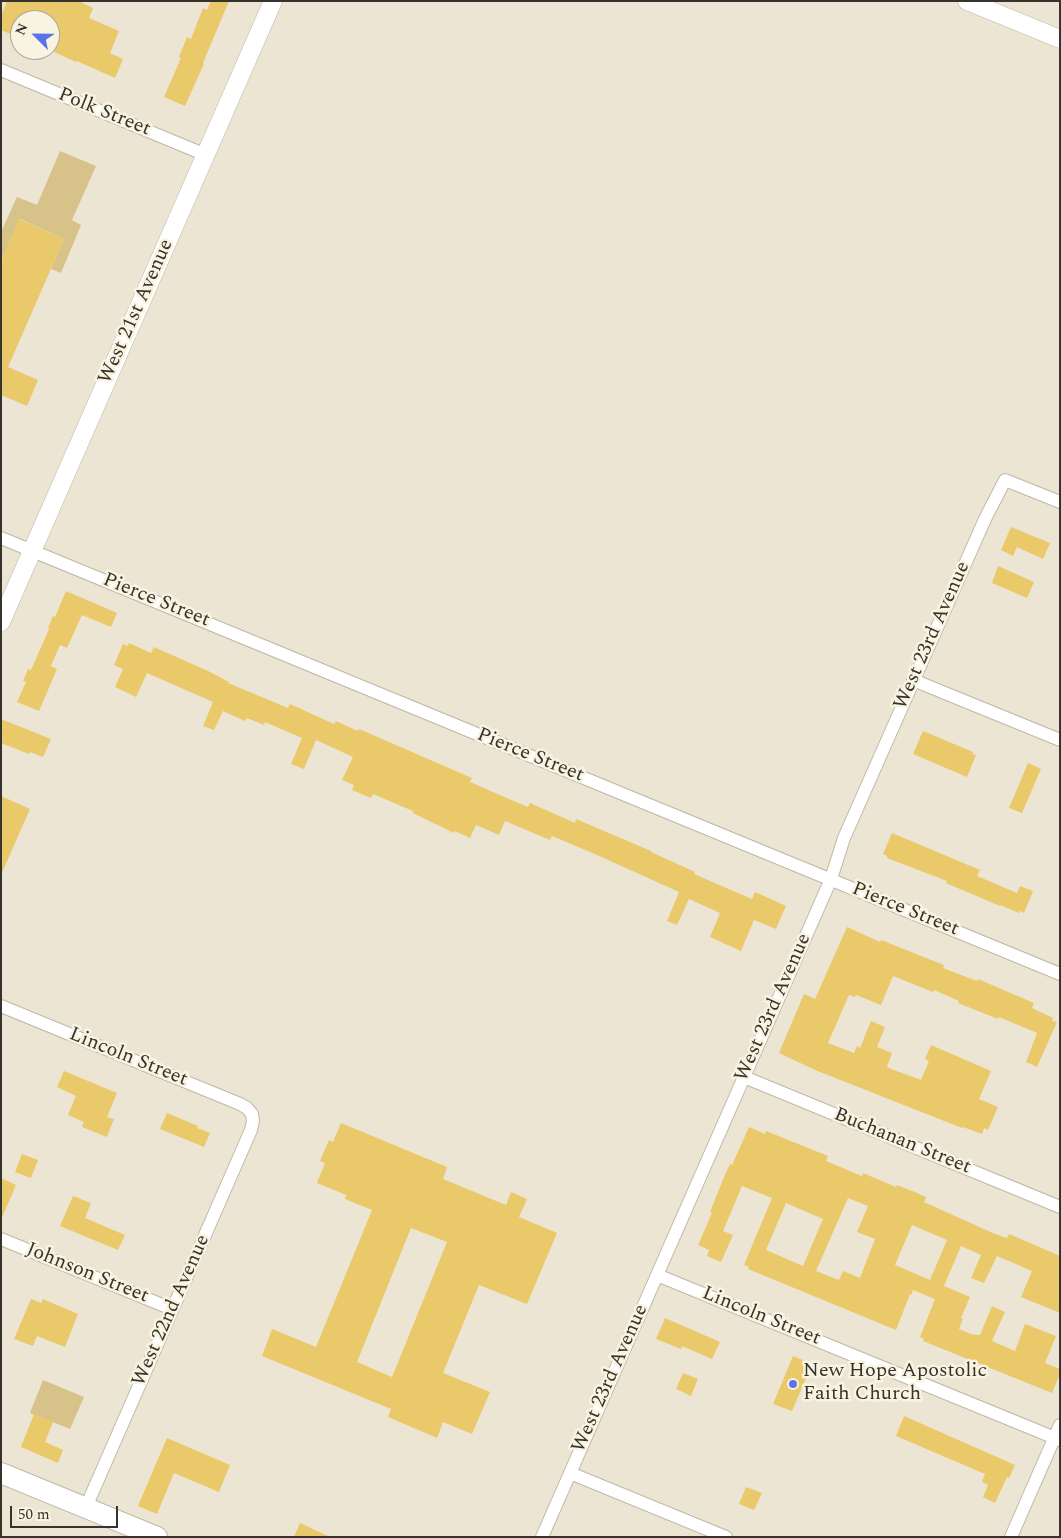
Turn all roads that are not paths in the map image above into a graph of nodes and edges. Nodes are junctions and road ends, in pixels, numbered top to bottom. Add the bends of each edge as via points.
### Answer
1 (273, 1) edge
2 (967, 1) edge
3 (1060, 39) edge
4 (1, 70) edge
5 (206, 155) junction
6 (1060, 502) edge
7 (1, 538) edge
8 (33, 551) junction
9 (1, 622) edge
10 (913, 680) junction
11 (1060, 740) edge
12 (831, 879) junction
13 (1060, 974) edge
14 (1, 1006) edge
15 (744, 1077) junction
16 (252, 1114) joint
17 (1060, 1207) edge
18 (1, 1239) edge
19 (657, 1274) junction
20 (172, 1310) junction
21 (1060, 1425) edge
22 (1057, 1439) edge
23 (1, 1473) edge
24 (570, 1473) junction
25 (86, 1507) junction
26 (157, 1537) edge
27 (542, 1537) edge
28 (726, 1537) edge
29 (1011, 1537) edge

1 - 5 street, West 21st Avenue
2 - 3 street
4 - 5 street, Polk Street
5 - 8 street, West 21st Avenue
6 - 10 street, West 23rd Avenue via 1005,480
7 - 8 street, Pierce Street
8 - 9 street, West 21st Avenue
8 - 12 street, Pierce Street
10 - 11 street
10 - 12 street, West 23rd Avenue via 844,838
12 - 13 street, Pierce Street
12 - 15 street, West 23rd Avenue
14 - 16 street, Lincoln Street via 240,1104
15 - 17 street, Buchanan Street
15 - 19 street, West 23rd Avenue
16 - 20 street, West 22nd Avenue via 251,1130
18 - 20 street, Johnson Street
19 - 22 street, Lincoln Street
19 - 24 street, West 23rd Avenue
20 - 25 street, West 22nd Avenue
21 - 22 street
22 - 29 street
23 - 25 main road
24 - 27 street, West 23rd Avenue
24 - 28 street
25 - 26 main road

